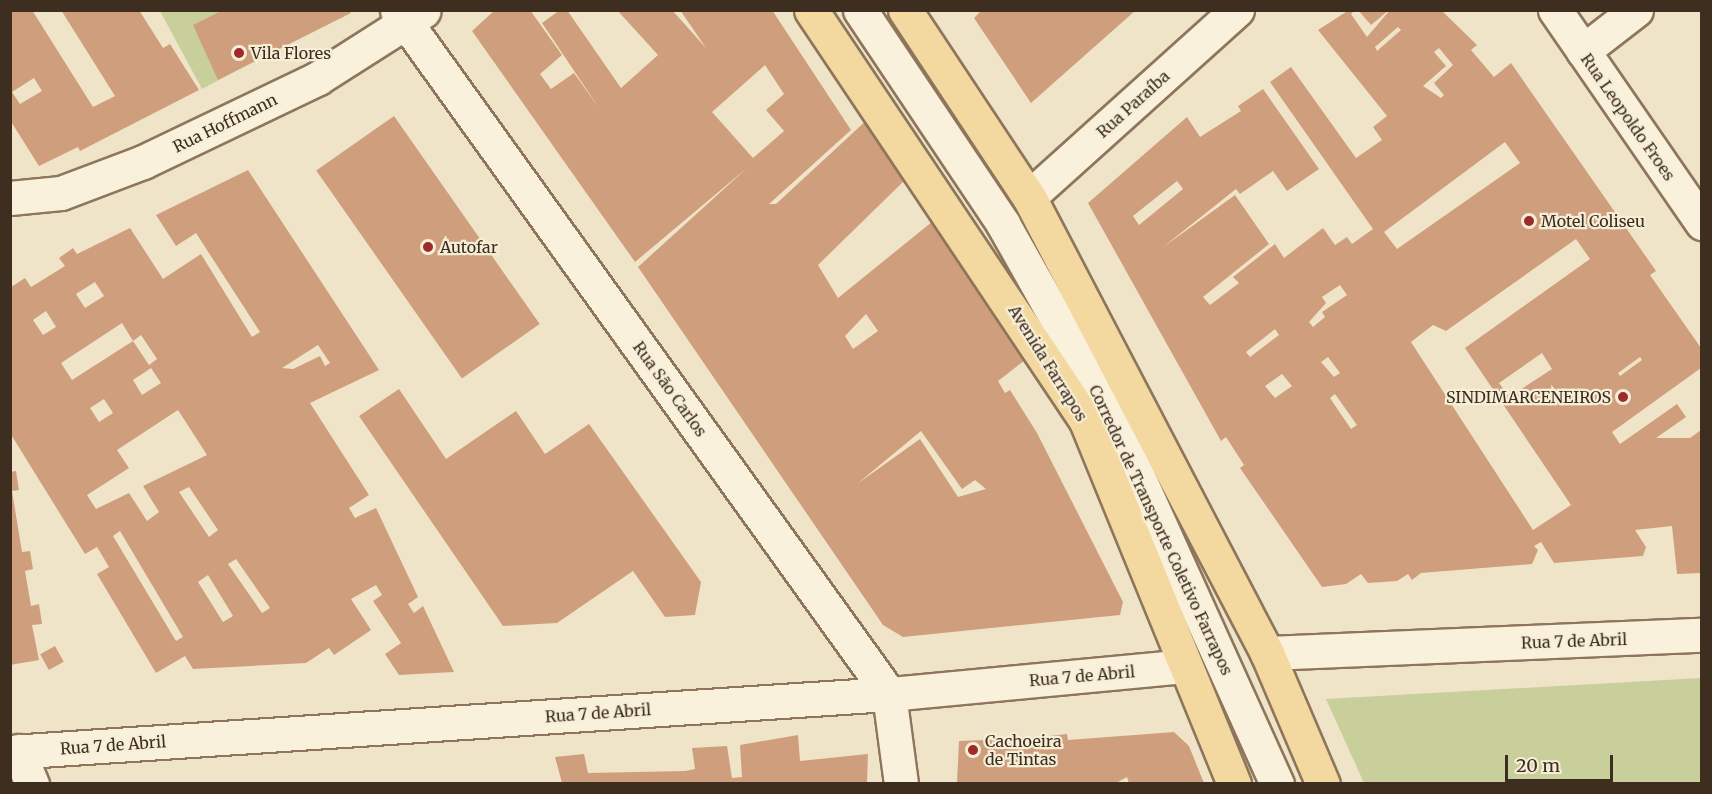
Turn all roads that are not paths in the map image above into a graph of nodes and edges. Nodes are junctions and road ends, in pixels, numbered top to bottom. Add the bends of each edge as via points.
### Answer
1 (811, 10) edge
2 (860, 10) edge
3 (905, 10) edge
4 (1238, 10) edge
5 (1555, 10) edge
6 (1636, 10) edge
7 (409, 15) edge
8 (1583, 51) junction
9 (1029, 197) junction
10 (10, 198) edge
11 (1701, 222) edge
12 (1701, 635) edge
13 (1267, 653) junction
14 (1184, 666) junction
15 (890, 694) junction
16 (14, 751) edge
17 (32, 783) edge
18 (901, 783) edge
19 (1234, 783) edge
20 (1277, 783) edge
21 (1323, 783) edge

1 - 14 main road, Avenida Farrapos via 1086,420
2 - 20 street, Corredor de Transporte Coletivo Farrapos via 1003,224 1109,412
3 - 9 main road
4 - 9 street, Rua Paraíba
5 - 8 street, Rua Leopoldo Froes
6 - 8 street
7 - 10 street, Rua Hoffmann via 318,78 142,162 61,193
7 - 15 street, Rua São Carlos
8 - 11 street, Rua Leopoldo Froes
9 - 13 main road
12 - 13 street, Rua 7 de Abril
13 - 21 main road
14 - 15 street, Rua 7 de Abril
14 - 19 main road, Avenida Farrapos
15 - 16 street, Rua 7 de Abril
15 - 18 street, Rua São Carlos
16 - 17 street

